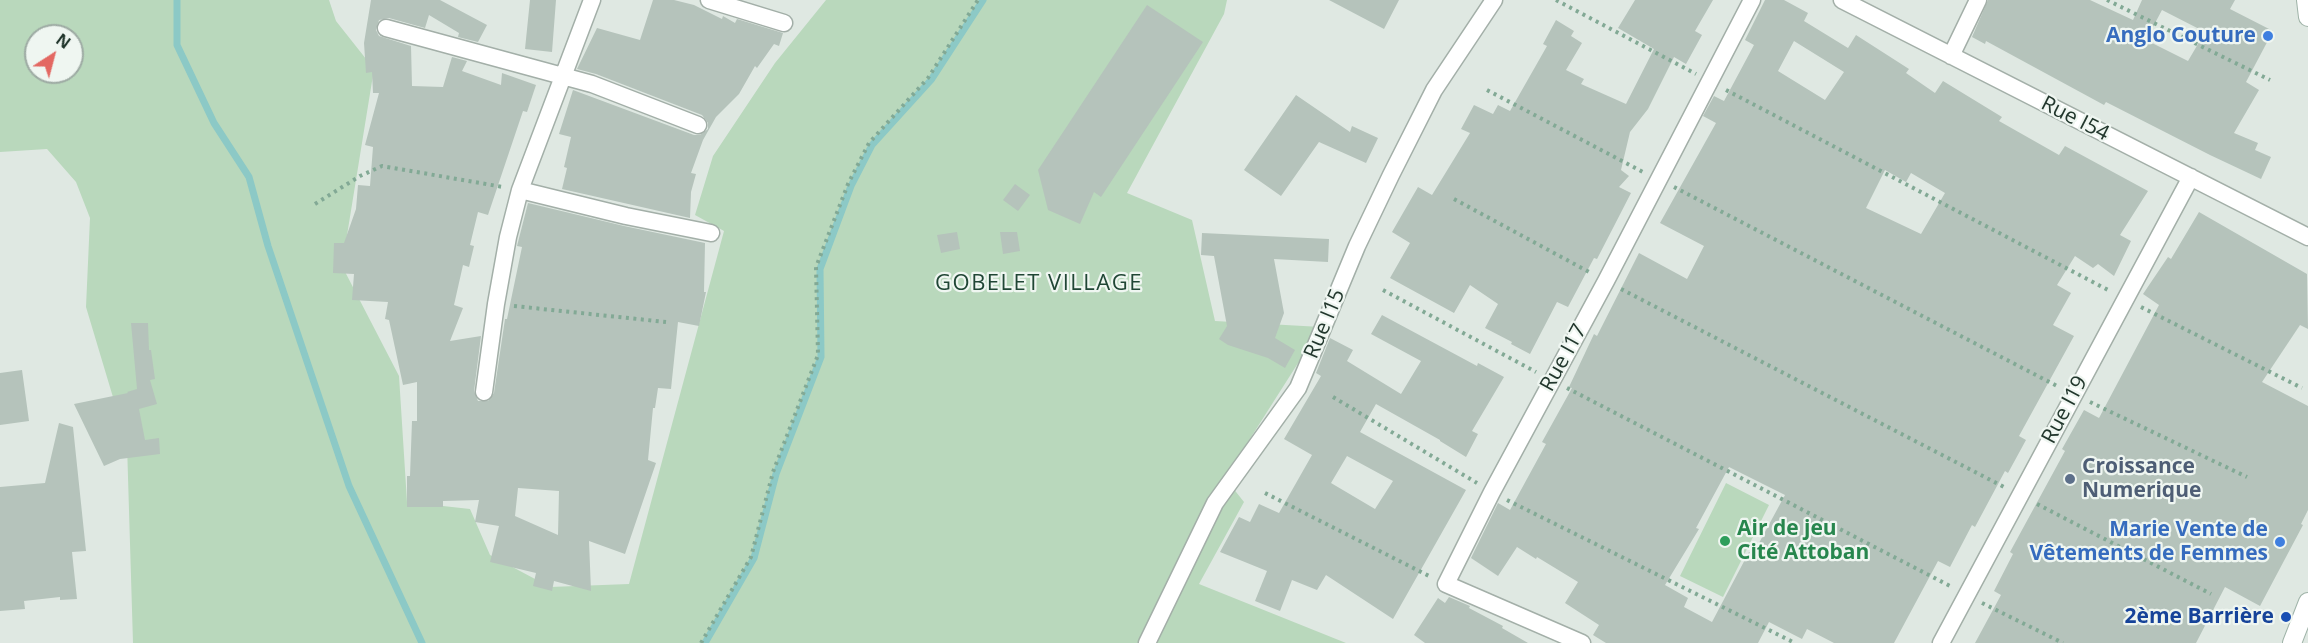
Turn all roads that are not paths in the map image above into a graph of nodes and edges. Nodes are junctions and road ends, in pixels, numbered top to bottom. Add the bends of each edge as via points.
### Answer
1 (592, 0) edge
2 (709, 0) edge
3 (1494, 0) edge
4 (1752, 0) edge
5 (1842, 0) edge
6 (1978, 0) edge
7 (2306, 0) edge
8 (2308, 17) edge
9 (784, 23) dead end
10 (386, 28) dead end
11 (1951, 56) junction
12 (563, 76) junction
13 (698, 125) dead end
14 (2191, 177) junction
15 (520, 190) junction
16 (711, 233) dead end
17 (2308, 237) edge
18 (484, 392) dead end
19 (2308, 602) edge
20 (2305, 622) edge
21 (1147, 643) edge
22 (1582, 643) edge
23 (1941, 643) edge
24 (2292, 643) edge

1 - 12 street
2 - 9 street
3 - 21 street, Rue I15 via 1434,90 1391,175 1298,388 1215,503
4 - 22 street, Rue I17 via 1446,584
5 - 11 street, Rue I54
6 - 11 street
7 - 8 street
10 - 12 street
11 - 14 street, Rue I54
12 - 13 street
12 - 15 street
14 - 17 street, Rue I54
14 - 23 street, Rue I19
15 - 16 street
15 - 18 street via 496,304
19 - 20 street
20 - 24 street

